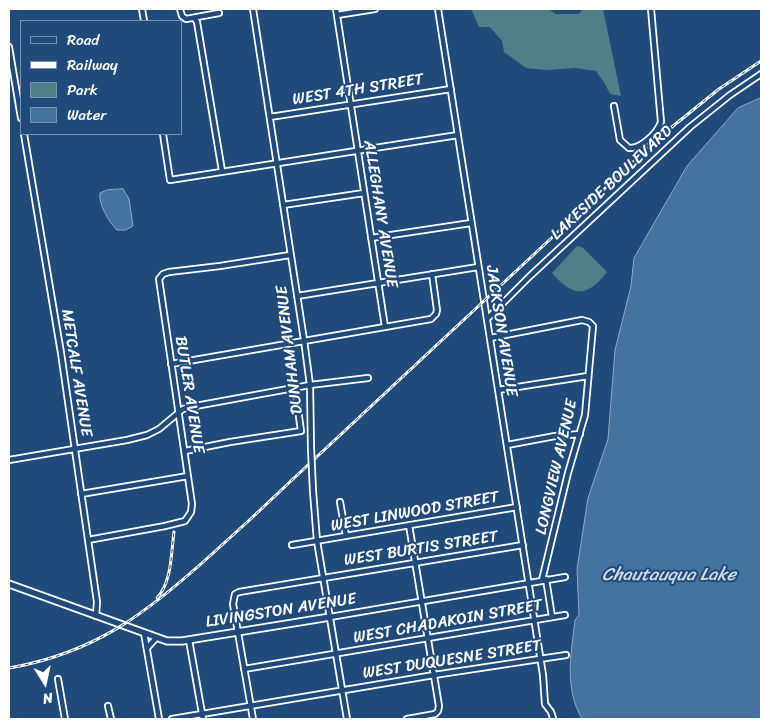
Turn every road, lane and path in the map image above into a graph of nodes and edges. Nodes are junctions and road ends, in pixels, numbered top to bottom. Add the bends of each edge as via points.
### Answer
1 (180, 9) edge
2 (253, 9) edge
3 (336, 9) edge
4 (375, 9) edge
5 (438, 9) edge
6 (651, 9) edge
7 (219, 13) dead end
8 (337, 15) junction
9 (196, 20) junction
10 (9, 47) edge
11 (761, 74) edge
12 (451, 89) junction
13 (351, 104) junction
14 (614, 106) dead end
15 (20, 112) edge
16 (270, 117) junction
17 (24, 135) edge
18 (163, 135) edge
19 (458, 135) junction
20 (358, 150) junction
21 (277, 162) junction
22 (222, 171) junction
23 (364, 193) junction
24 (283, 205) junction
25 (471, 223) junction
26 (371, 238) junction
27 (290, 255) junction
28 (478, 267) junction
29 (432, 274) junction
30 (378, 283) junction
31 (297, 296) junction
32 (487, 319) junction
33 (385, 327) junction
34 (490, 338) junction
35 (304, 340) junction
36 (171, 364) junction
37 (588, 376) junction
38 (368, 378) dead end
39 (310, 385) junction
40 (295, 388) junction
41 (498, 390) junction
42 (179, 413) junction
43 (580, 434) junction
44 (507, 445) junction
45 (75, 450) junction
46 (185, 451) junction
47 (9, 460) edge
48 (188, 476) junction
49 (81, 494) junction
50 (340, 502) dead end
51 (517, 507) junction
52 (408, 525) junction
53 (346, 536) junction
54 (88, 540) junction
55 (317, 541) junction
56 (292, 545) dead end
57 (523, 545) junction
58 (415, 563) junction
59 (565, 577) dead end
60 (323, 578) junction
61 (544, 580) junction
62 (529, 583) junction
63 (9, 584) edge
64 (421, 602) junction
65 (565, 615) dead end
66 (96, 616) junction
67 (330, 617) junction
68 (552, 617) junction
69 (534, 620) junction
70 (238, 632) junction
71 (144, 634) junction
72 (156, 638) junction
73 (428, 639) junction
74 (189, 640) junction
75 (147, 648) junction
76 (336, 654) junction
77 (566, 655) dead end
78 (540, 658) junction
79 (244, 669) junction
80 (434, 675) junction
81 (58, 679) dead end
82 (342, 691) junction
83 (108, 706) dead end
84 (251, 707) junction
85 (203, 717) edge
86 (553, 718) dead end
87 (65, 719) edge
88 (110, 719) edge
89 (159, 719) edge
90 (172, 719) edge
91 (253, 719) edge
92 (347, 719) edge
93 (407, 719) edge

1 - 9 street via 186,19
2 - 16 street, DUNHAM AVENUE
3 - 8 street, ALLEGHANY AVENUE
4 - 8 street
5 - 12 street, JACKSON AVENUE
6 - 14 street via 661,122 641,144 629,148 620,140
7 - 9 street
8 - 13 street, ALLEGHANY AVENUE
9 - 22 street
10 - 15 street
11 - 32 street, LAKESIDE BOULEVARD via 690,127
12 - 13 street, WEST 4TH STREET
12 - 19 street, JACKSON AVENUE
13 - 16 street, WEST 4TH STREET
13 - 20 street, ALLEGHANY AVENUE
16 - 21 street, DUNHAM AVENUE
17 - 45 street, METCALF AVENUE
18 - 22 street via 170,180
19 - 20 street
19 - 25 street, JACKSON AVENUE
20 - 21 street
20 - 23 street, ALLEGHANY AVENUE
21 - 22 street
21 - 24 street, DUNHAM AVENUE
23 - 24 street
23 - 26 street, ALLEGHANY AVENUE
24 - 27 street, DUNHAM AVENUE
25 - 26 street
25 - 28 street, JACKSON AVENUE
26 - 30 street, ALLEGHANY AVENUE
27 - 31 street, DUNHAM AVENUE
27 - 36 street, BUTLER AVENUE via 163,274 158,283
28 - 29 street
28 - 32 street, JACKSON AVENUE
29 - 30 street
29 - 33 street via 435,316
30 - 31 street
30 - 33 street, ALLEGHANY AVENUE
31 - 35 street, DUNHAM AVENUE
32 - 34 street, JACKSON AVENUE
33 - 35 street
34 - 37 street, LONGVIEW AVENUE via 582,320 589,322 593,328
34 - 41 street, JACKSON AVENUE
35 - 36 street
35 - 39 street, DUNHAM AVENUE
36 - 42 street, BUTLER AVENUE
37 - 41 street
37 - 43 street, LONGVIEW AVENUE
38 - 39 street
39 - 40 street
39 - 55 street, DUNHAM AVENUE, bridge
40 - 42 street via 190,407
40 - 46 street via 301,431
41 - 44 street, JACKSON AVENUE
42 - 45 street via 147,435
42 - 46 street, BUTLER AVENUE
43 - 44 street
43 - 61 street, LONGVIEW AVENUE
44 - 51 street, JACKSON AVENUE
45 - 47 street
45 - 49 street, METCALF AVENUE
46 - 48 street, BUTLER AVENUE
48 - 49 street
48 - 54 street, BUTLER AVENUE via 192,504 185,521
49 - 54 street, METCALF AVENUE
50 - 53 street
51 - 52 street, WEST LINWOOD STREET
51 - 57 street, JACKSON AVENUE
52 - 53 street, WEST LINWOOD STREET
52 - 58 street
53 - 55 street, WEST LINWOOD STREET
54 - 66 street, METCALF AVENUE
55 - 56 street, WEST LINWOOD STREET
55 - 60 street, DUNHAM AVENUE
57 - 58 street, WEST BURTIS STREET
57 - 62 street, JACKSON AVENUE
58 - 60 street, WEST BURTIS STREET
58 - 64 street
59 - 61 street, LIVINGSTON AVENUE
60 - 67 street, DUNHAM AVENUE
60 - 70 street, WEST BURTIS STREET via 235,594
61 - 62 street, LIVINGSTON AVENUE
61 - 68 street
62 - 64 street, LIVINGSTON AVENUE
62 - 69 street, JACKSON AVENUE
63 - 66 street, LIVINGSTON AVENUE
64 - 67 street, LIVINGSTON AVENUE
64 - 73 street
65 - 68 street, WEST CHADAKOIN STREET
66 - 71 street, LIVINGSTON AVENUE
67 - 70 street, LIVINGSTON AVENUE
67 - 76 street, DUNHAM AVENUE
68 - 69 street, WEST CHADAKOIN STREET
69 - 73 street, WEST CHADAKOIN STREET
69 - 78 street, JACKSON AVENUE
70 - 74 street, LIVINGSTON AVENUE
70 - 79 street
71 - 72 street, LIVINGSTON AVENUE
71 - 75 street
72 - 74 street, LIVINGSTON AVENUE
72 - 75 street
73 - 76 street, WEST CHADAKOIN STREET
73 - 80 street
74 - 85 street
75 - 89 street
76 - 79 street, WEST CHADAKOIN STREET
76 - 82 street, DUNHAM AVENUE
77 - 78 street, WEST DUQUESNE STREET
78 - 80 street, WEST DUQUESNE STREET
78 - 86 street, JACKSON AVENUE via 545,704
79 - 84 street
80 - 82 street, WEST DUQUESNE STREET
80 - 93 street via 438,710 435,714
81 - 87 street
82 - 84 street, WEST DUQUESNE STREET
82 - 92 street, DUNHAM AVENUE
83 - 88 street
84 - 85 street, WEST DUQUESNE STREET
84 - 91 street
85 - 90 street, WEST DUQUESNE STREET

